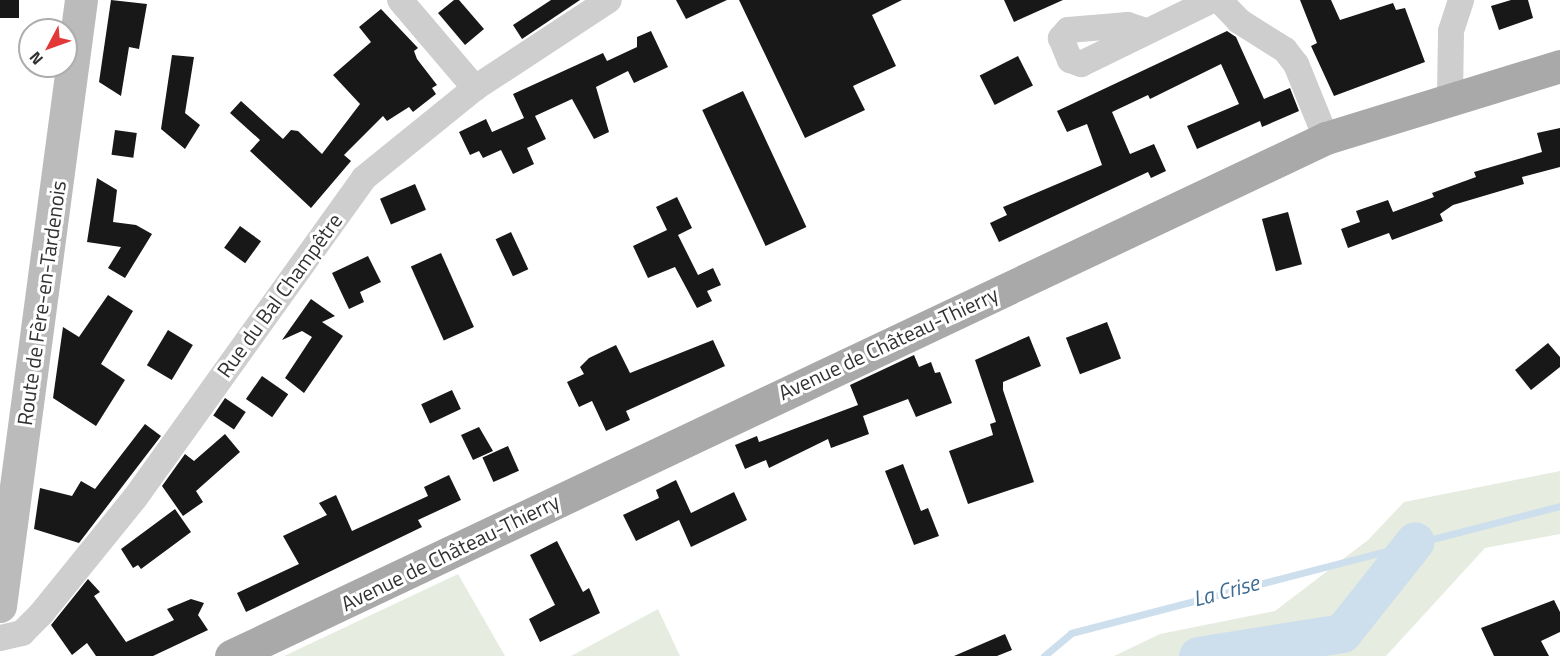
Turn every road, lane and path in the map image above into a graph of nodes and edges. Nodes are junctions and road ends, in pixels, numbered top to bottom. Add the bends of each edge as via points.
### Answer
1 (81, 0) edge
2 (400, 0) edge
3 (609, 0) edge
4 (1212, 0) edge
5 (1220, 0) edge
6 (1461, 0) edge
7 (1146, 31) dead end
8 (1560, 66) edge
9 (475, 88) junction
10 (1450, 96) junction
11 (1326, 138) junction
12 (0, 606) edge
13 (0, 638) edge
14 (231, 656) edge

1 - 12 main road, Route de Fère-en-Tardenois
2 - 9 street
3 - 9 street, Rue du Bal Champêtre
4 - 7 street
5 - 11 street via 1239,21 1285,50 1296,64
6 - 10 street via 1451,31
8 - 10 main road, Avenue de Château-Thierry
9 - 13 street, Rue du Bal Champêtre via 364,178 135,498 41,614 21,633
10 - 11 main road, Avenue de Château-Thierry
11 - 14 main road, Avenue de Château-Thierry

